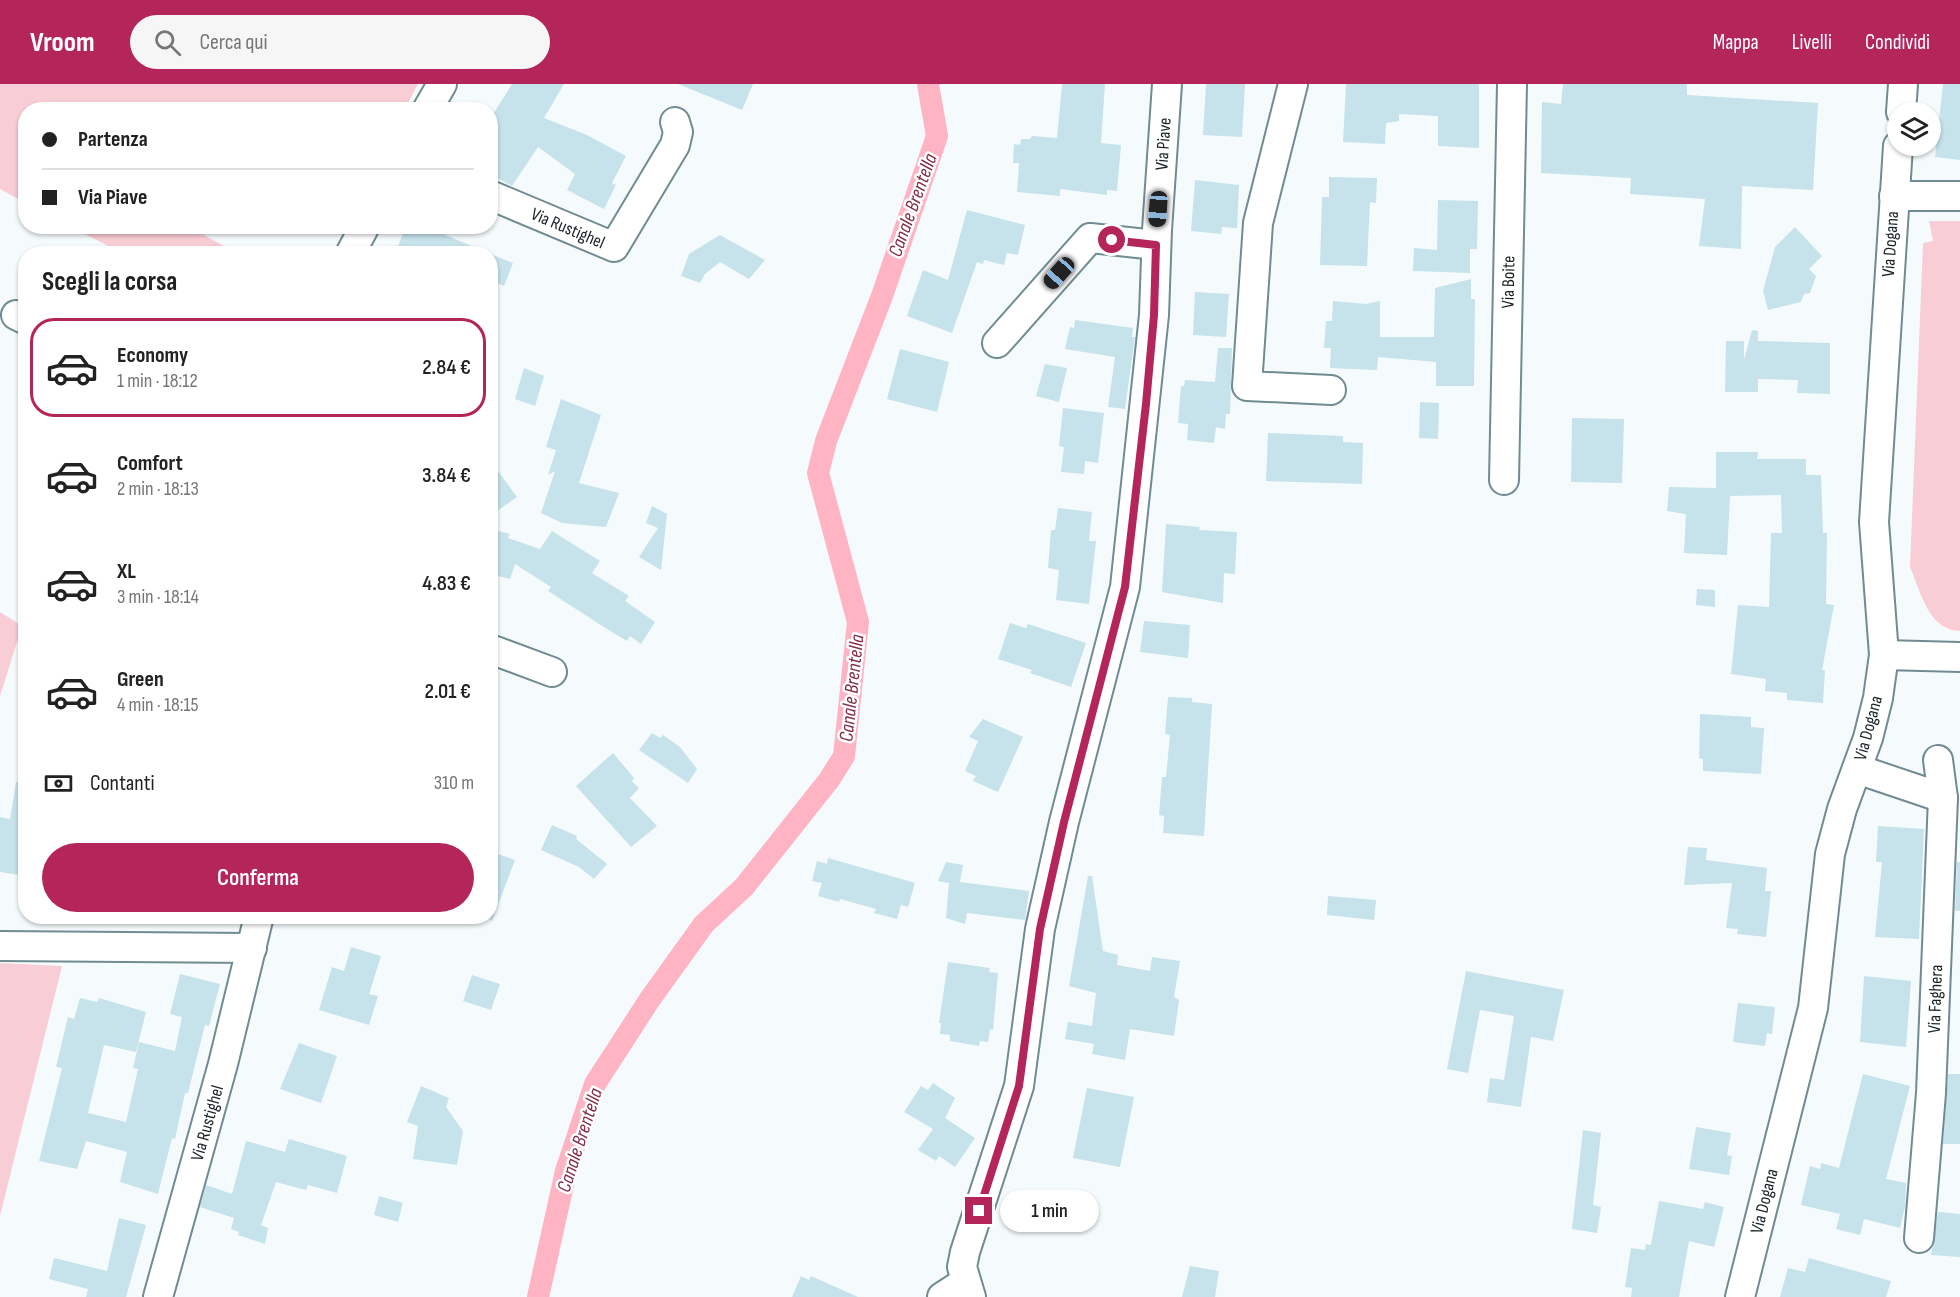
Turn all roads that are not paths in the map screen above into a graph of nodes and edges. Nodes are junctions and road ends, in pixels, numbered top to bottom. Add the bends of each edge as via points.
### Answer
1 (442, 84) edge
2 (1167, 84) edge
3 (1293, 84) edge
4 (1512, 84) edge
5 (1903, 84) edge
6 (432, 102) edge
7 (1902, 102) edge
8 (675, 122) dead end
9 (1897, 156) edge
10 (1894, 196) junction
11 (1960, 196) edge
12 (498, 198) edge
13 (1156, 245) junction
14 (997, 343) dead end
15 (1330, 390) dead end
16 (1504, 480) dead end
17 (498, 652) edge
18 (1884, 655) junction
19 (1960, 657) edge
20 (552, 672) dead end
21 (1938, 760) dead end
22 (1857, 769) junction
23 (1943, 798) junction
24 (257, 924) edge
25 (0, 946) edge
26 (252, 948) junction
27 (1918, 1238) dead end
28 (959, 1292) edge
29 (158, 1297) edge
30 (1740, 1297) edge

1 - 6 street
2 - 13 street, Via Piave
3 - 15 street via 1258,223 1247,386
4 - 16 street, Via Boite
5 - 7 street
8 - 12 street, Via Rustighel via 675,145 614,247
9 - 10 street, Via Dogana
10 - 11 street
10 - 18 street, Via Dogana via 1874,522
13 - 14 street via 1090,238
13 - 28 street, Via Piave via 1147,393 1125,587 1042,919 1019,1086 965,1252
17 - 20 street
18 - 19 street
18 - 22 street, Via Dogana via 1878,698
21 - 23 street, Via Faghera
22 - 23 street
22 - 30 street, Via Dogana via 1830,854 1813,1008
23 - 27 street, Via Faghera via 1931,1093
24 - 26 street, Via Rustighel
25 - 26 street
26 - 29 street, Via Rustighel

